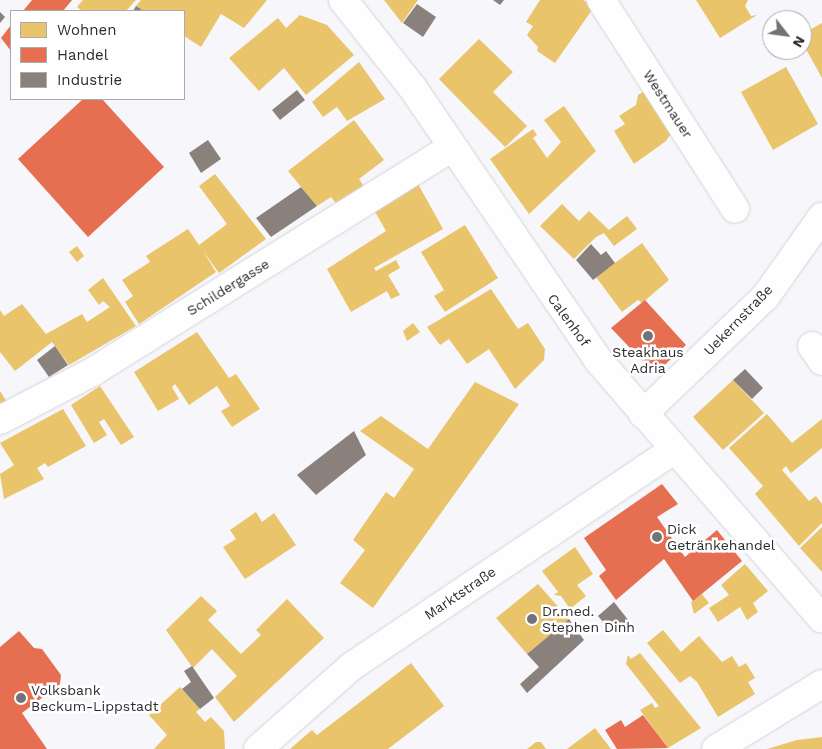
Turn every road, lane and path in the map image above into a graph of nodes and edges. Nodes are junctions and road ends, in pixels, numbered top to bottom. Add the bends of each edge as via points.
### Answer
1 (343, 0) edge
2 (601, 0) edge
3 (452, 148) junction
4 (735, 209) dead end
5 (822, 217) edge
6 (643, 414) junction
7 (0, 420) edge
8 (673, 450) junction
9 (822, 619) edge
10 (822, 684) edge
11 (258, 749) edge
12 (716, 749) edge

1 - 3 street, Calenhof via 378,40
2 - 4 street, Westmauer
3 - 6 street, Calenhof via 553,299
3 - 7 street, Schildergasse via 94,371
5 - 6 street, Uekernstraße via 766,296
6 - 8 street, Calenhof
8 - 9 street, Calenhof
8 - 11 street, Marktstraße via 352,666
10 - 12 street

